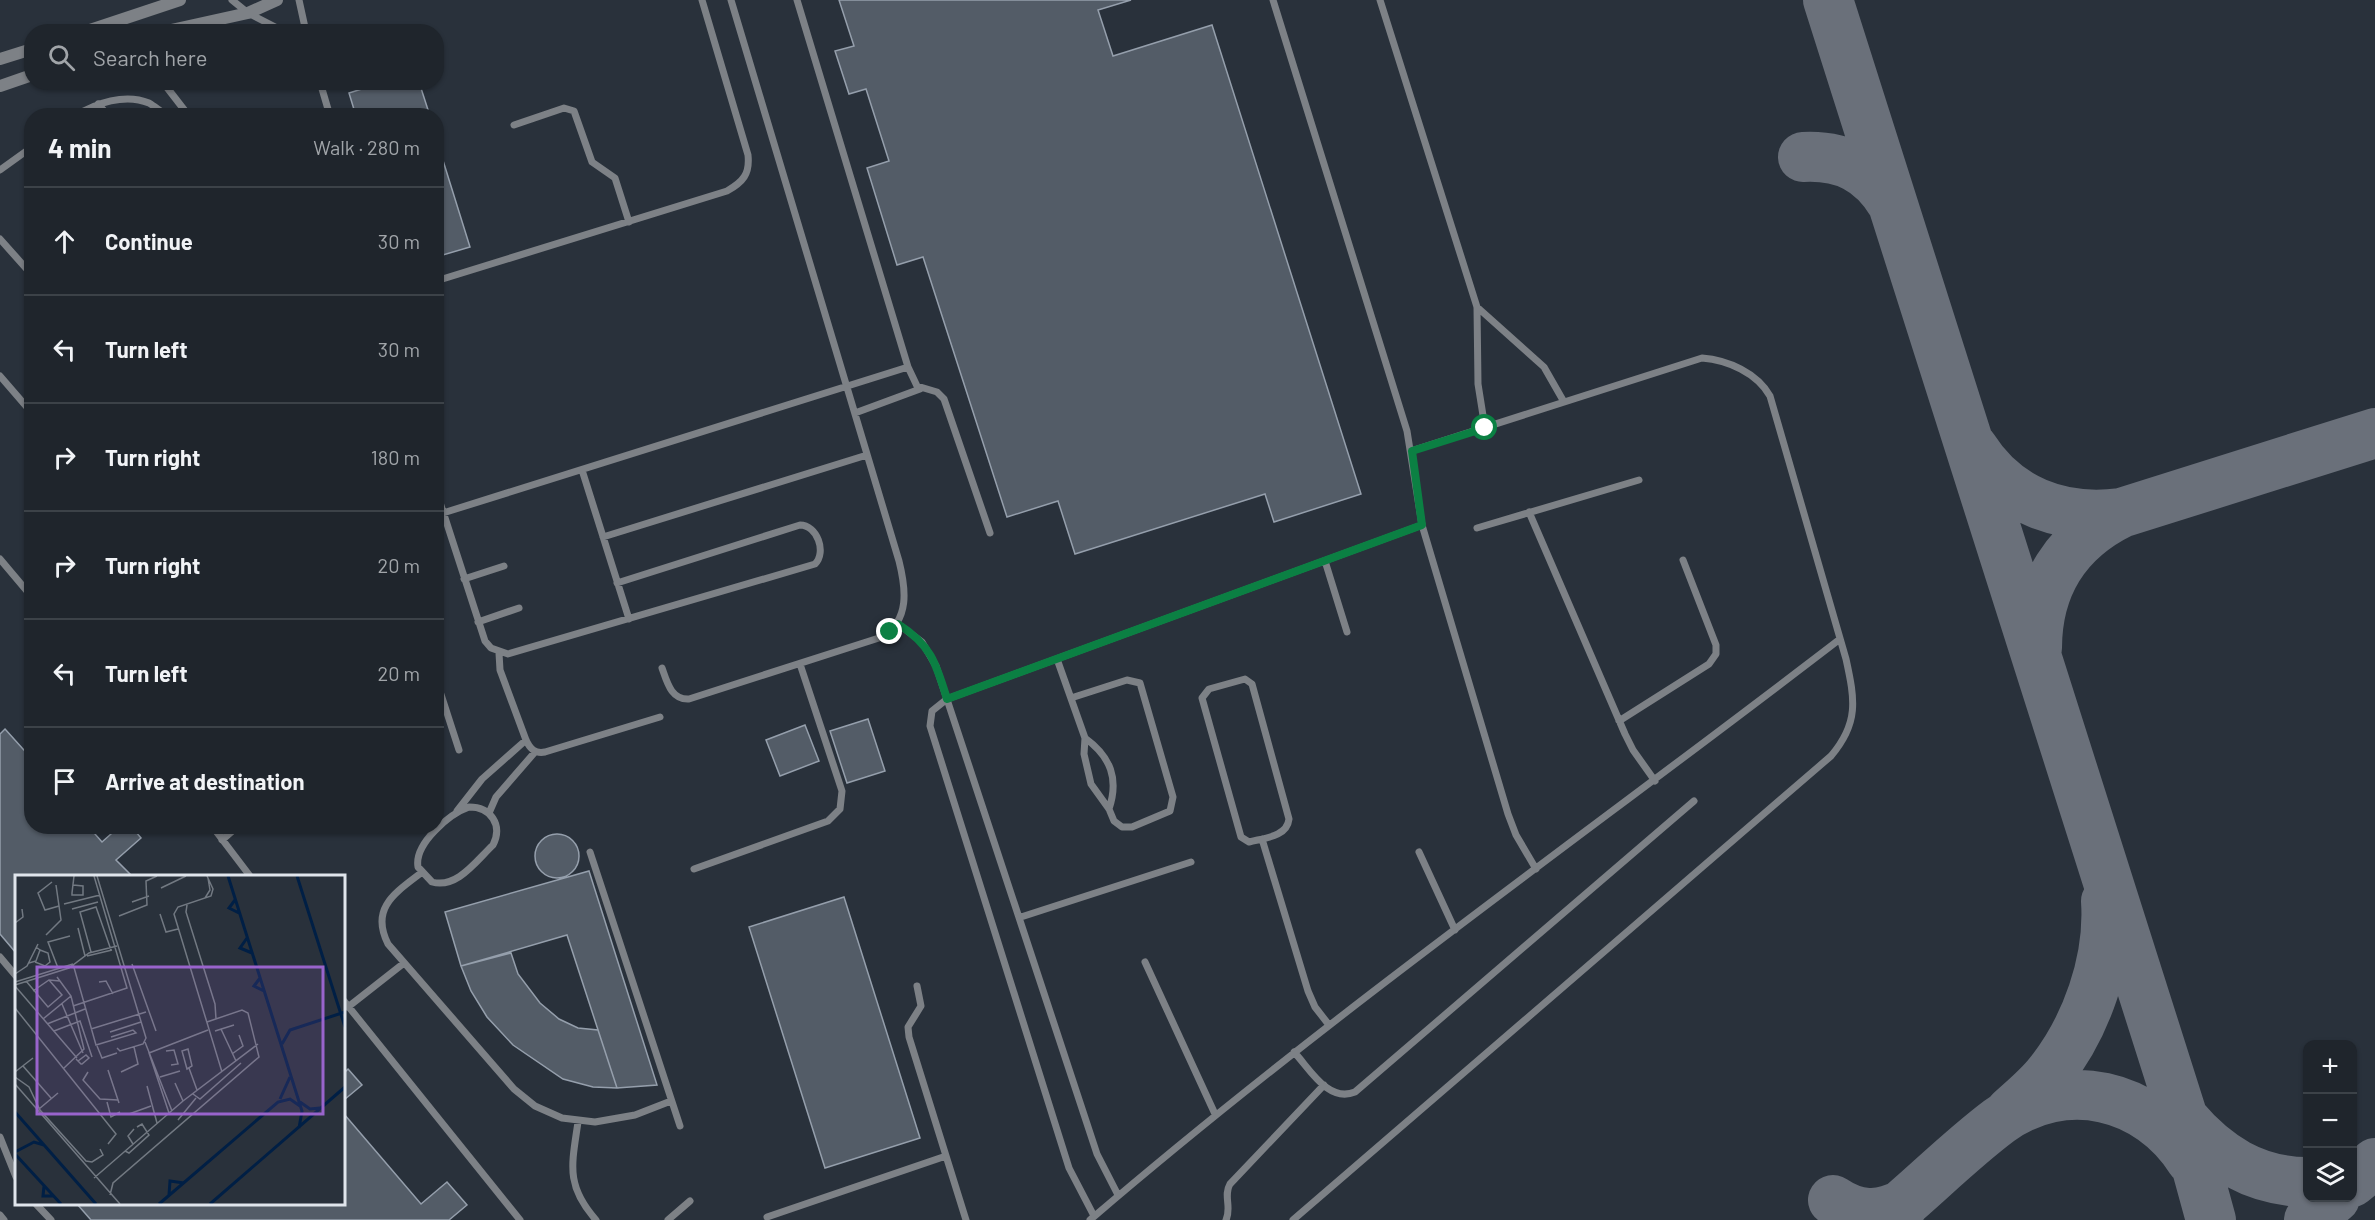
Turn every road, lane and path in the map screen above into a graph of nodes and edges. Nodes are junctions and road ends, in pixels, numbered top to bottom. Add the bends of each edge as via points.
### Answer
1 (232, 0) edge
2 (277, 0) edge
3 (299, 0) edge
4 (702, 0) edge
5 (731, 0) edge
6 (797, 0) edge
7 (1273, 0) edge
8 (1380, 0) edge
9 (172, 1) edge
10 (248, 13) junction
11 (107, 24) edge
12 (198, 24) edge
13 (269, 24) edge
14 (304, 24) edge
15 (24, 52) edge
16 (0, 59) edge
17 (24, 78) edge
18 (0, 86) edge
19 (169, 90) edge
20 (322, 90) edge
21 (98, 104) junction
22 (90, 108) edge
23 (102, 108) edge
24 (154, 108) edge
25 (183, 108) edge
26 (328, 108) edge
27 (514, 125) dead end
28 (24, 153) edge
29 (0, 170) edge
30 (629, 222) junction
31 (0, 239) edge
32 (24, 266) edge
33 (444, 279) edge
34 (1477, 307) junction
35 (908, 368) junction
36 (0, 376) edge
37 (848, 387) junction
38 (920, 388) junction
39 (1564, 402) junction
40 (24, 404) edge
41 (855, 413) junction
42 (1485, 428) junction
43 (1412, 451) junction
44 (867, 455) junction
45 (582, 470) junction
46 (1639, 480) dead end
47 (1529, 512) junction
48 (444, 513) edge
49 (444, 516) edge
50 (1422, 525) junction
51 (1477, 528) dead end
52 (990, 532) dead end
53 (603, 537) junction
54 (0, 559) edge
55 (1683, 560) dead end
56 (1325, 561) junction
57 (504, 566) dead end
58 (464, 579) junction
59 (617, 583) junction
60 (24, 588) edge
61 (519, 608) dead end
62 (629, 619) junction
63 (478, 622) junction
64 (898, 624) junction
65 (1347, 632) dead end
66 (1840, 639) junction
67 (499, 653) junction
68 (1057, 659) junction
69 (800, 663) junction
70 (662, 668) dead end
71 (1071, 698) junction
72 (947, 699) junction
73 (444, 704) edge
74 (660, 717) dead end
75 (1619, 721) junction
76 (1085, 738) junction
77 (526, 740) junction
78 (459, 750) dead end
79 (535, 752) junction
80 (1655, 781) junction
81 (1694, 801) dead end
82 (1109, 809) junction
83 (456, 813) junction
84 (489, 813) junction
85 (444, 824) edge
86 (218, 834) edge
87 (229, 834) edge
88 (434, 834) edge
89 (1262, 839) junction
90 (222, 840) junction
91 (590, 852) dead end
92 (1419, 852) dead end
93 (1191, 862) dead end
94 (694, 869) dead end
95 (1536, 869) junction
96 (421, 873) junction
97 (249, 875) edge
98 (1021, 917) junction
99 (1455, 930) junction
100 (0, 957) edge
101 (1145, 962) dead end
102 (404, 963) junction
103 (15, 975) edge
104 (917, 986) dead end
105 (346, 1004) edge
106 (1329, 1025) junction
107 (1294, 1052) junction
108 (1324, 1085) junction
109 (671, 1101) junction
110 (1215, 1114) junction
111 (579, 1122) junction
112 (680, 1125) dead end
113 (0, 1137) edge
114 (946, 1156) junction
115 (15, 1174) edge
116 (1118, 1195) junction
117 (690, 1201) dead end
118 (38, 1205) edge
119 (0, 1215) edge
120 (767, 1217) dead end
121 (1092, 1218) edge
122 (4, 1220) edge
123 (51, 1220) edge
124 (520, 1220) edge
125 (596, 1220) edge
126 (668, 1220) edge
127 (966, 1220) edge
128 (1226, 1220) edge
129 (1293, 1220) edge

1 - 10 lane
2 - 10 street
3 - 14 lane
4 - 30 lane via 748,155 748,172 727,191
5 - 37 lane
6 - 35 lane
7 - 43 lane
8 - 34 lane
9 - 11 street
10 - 12 street
10 - 13 lane
15 - 16 street
17 - 18 street
19 - 25 lane
20 - 26 lane
21 - 22 lane
21 - 23 lane
21 - 24 lane via 125,99
27 - 30 lane via 564,108 574,111 592,162 615,178
28 - 29 lane
30 - 33 lane
31 - 32 lane
34 - 39 lane via 1544,368
34 - 42 lane via 1478,384
35 - 37 lane
35 - 38 lane
36 - 40 lane
37 - 41 lane
37 - 45 lane
38 - 41 lane
38 - 52 lane via 937,392 944,399
39 - 42 lane
39 - 66 lane via 1702,358 1727,363 1754,377 1770,396
41 - 44 lane
42 - 43 lane
43 - 50 lane
44 - 53 lane
44 - 64 lane via 902,573 904,601
45 - 48 lane
45 - 53 lane
46 - 47 lane
47 - 51 lane
47 - 75 lane
49 - 58 lane
50 - 56 lane
50 - 95 lane via 1508,814
53 - 59 lane
54 - 60 lane
55 - 75 lane via 1716,654 1708,664
56 - 65 lane
56 - 68 lane
57 - 58 lane
58 - 63 lane
59 - 62 lane
59 - 62 lane via 800,525 815,531 821,555 815,564
61 - 63 lane
62 - 67 lane via 518,653
63 - 67 lane via 484,641
64 - 69 lane via 882,637
64 - 72 lane via 929,651
66 - 80 lane
66 - 129 lane via 1854,697 1853,712 1842,742 1831,756
67 - 77 lane via 500,670
68 - 71 lane
68 - 72 lane
69 - 70 lane via 684,699 674,694
69 - 94 lane via 842,791 840,809 828,821
71 - 76 lane
71 - 82 lane via 1127,680 1142,686 1173,797 1172,807 1166,814 1126,828 1114,821
72 - 98 lane
72 - 121 lane via 932,711 930,726 1069,1168
73 - 78 lane
74 - 79 lane
75 - 80 lane
76 - 82 lane via 1089,777
76 - 82 lane via 1112,769
77 - 79 lane
77 - 83 lane via 482,779
79 - 84 lane via 496,797
80 - 95 lane
81 - 108 lane via 1359,1089 1344,1095 1330,1092
83 - 84 lane via 469,807
83 - 85 lane
84 - 96 lane via 497,825 496,839 458,878 438,884
86 - 90 lane
87 - 90 lane
88 - 96 lane via 420,847 417,860
89 - 89 lane via 1285,830 1289,819 1252,684 1245,679 1209,689 1202,701 1241,837 1250,842
89 - 106 lane via 1308,991
90 - 97 lane
91 - 109 lane
92 - 99 lane
93 - 98 lane
95 - 99 lane
96 - 102 lane via 393,894 382,918 388,944
98 - 116 lane via 1100,1161
99 - 106 lane
100 - 103 lane
101 - 110 lane
102 - 105 lane
102 - 111 lane via 514,1089 547,1112
104 - 114 lane via 921,1006 908,1032
105 - 124 lane
106 - 107 lane
107 - 108 lane
107 - 110 lane
108 - 128 lane via 1230,1184
109 - 111 lane via 611,1121
109 - 112 lane
110 - 116 lane
111 - 125 lane via 572,1161 573,1184 583,1206
113 - 115 lane
114 - 120 lane
114 - 127 lane
116 - 121 lane
117 - 126 lane
118 - 123 lane
119 - 122 lane

